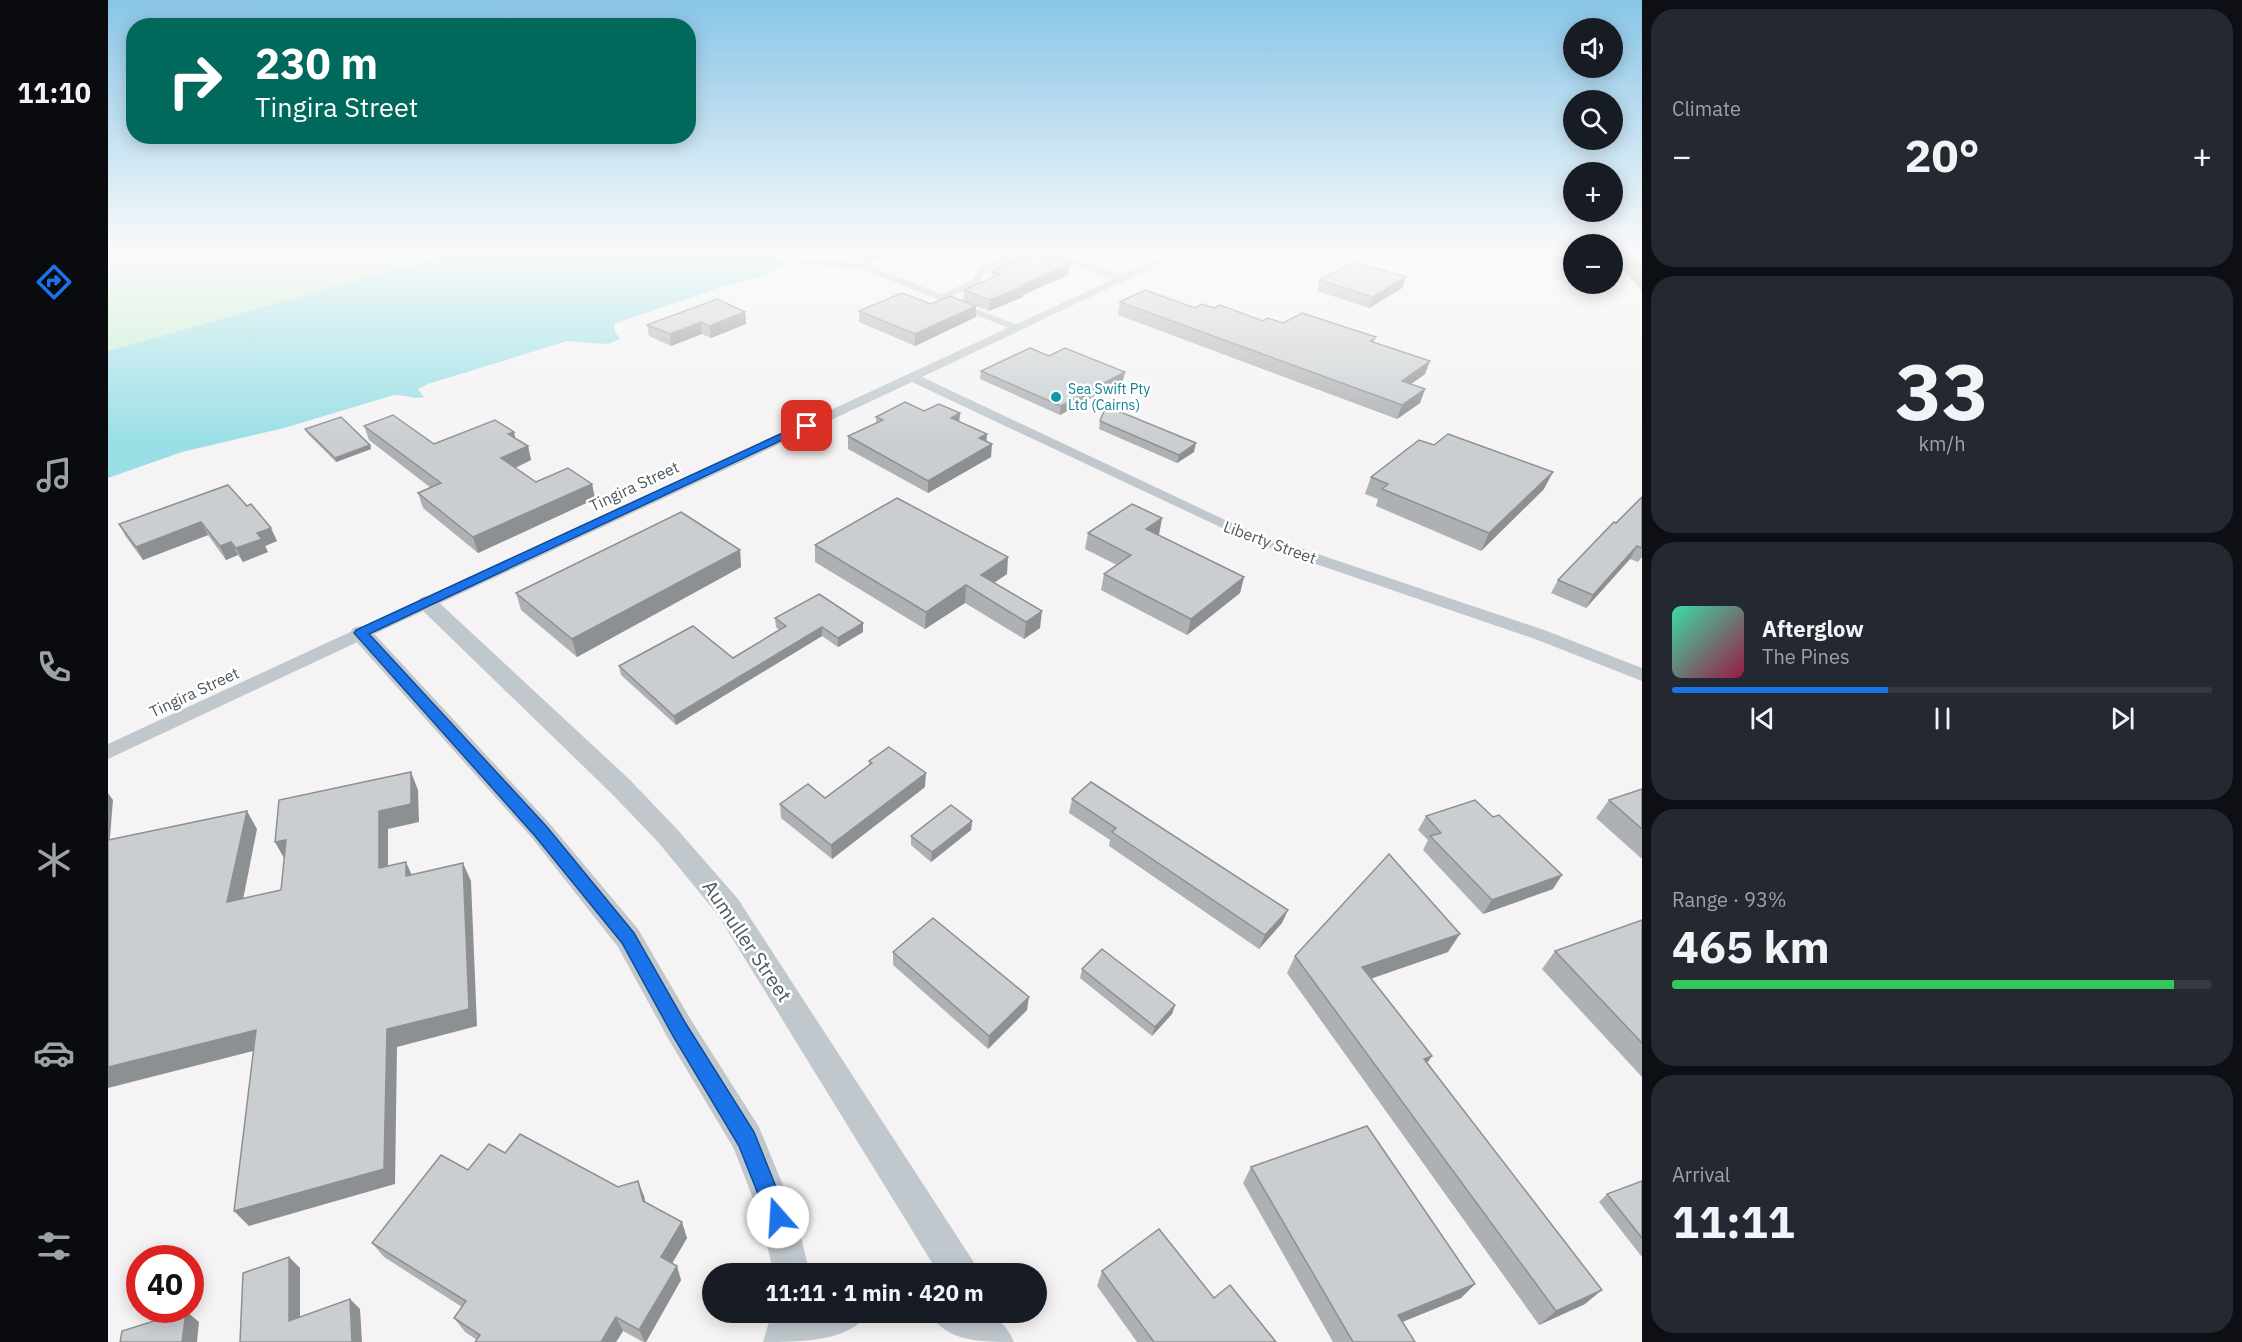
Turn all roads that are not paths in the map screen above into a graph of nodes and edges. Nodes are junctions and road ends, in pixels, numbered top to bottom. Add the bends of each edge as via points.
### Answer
1 (989, 317) edge
2 (1041, 317) edge
3 (1017, 328) junction
4 (912, 377) junction
5 (427, 603) junction
6 (361, 633) junction
7 (1642, 675) edge
8 (108, 752) edge
9 (789, 1263) edge
10 (953, 1263) edge
11 (787, 1323) edge
12 (832, 1323) edge
13 (967, 1323) edge
14 (993, 1323) edge
15 (782, 1342) edge
16 (802, 1342) edge
17 (995, 1342) edge
18 (1005, 1342) edge

1 - 3 lane
2 - 3 street, Tingira Street
3 - 4 street, Tingira Street
4 - 5 street, Tingira Street
4 - 7 street, Liberty Street via 1257,539 1541,635
5 - 6 street, Tingira Street
5 - 10 street, Aumuller Street via 620,786 728,907
6 - 8 street, Tingira Street
6 - 9 street via 541,831 628,938 747,1139 778,1217
11 - 15 street
12 - 16 street
13 - 17 street
14 - 18 street

